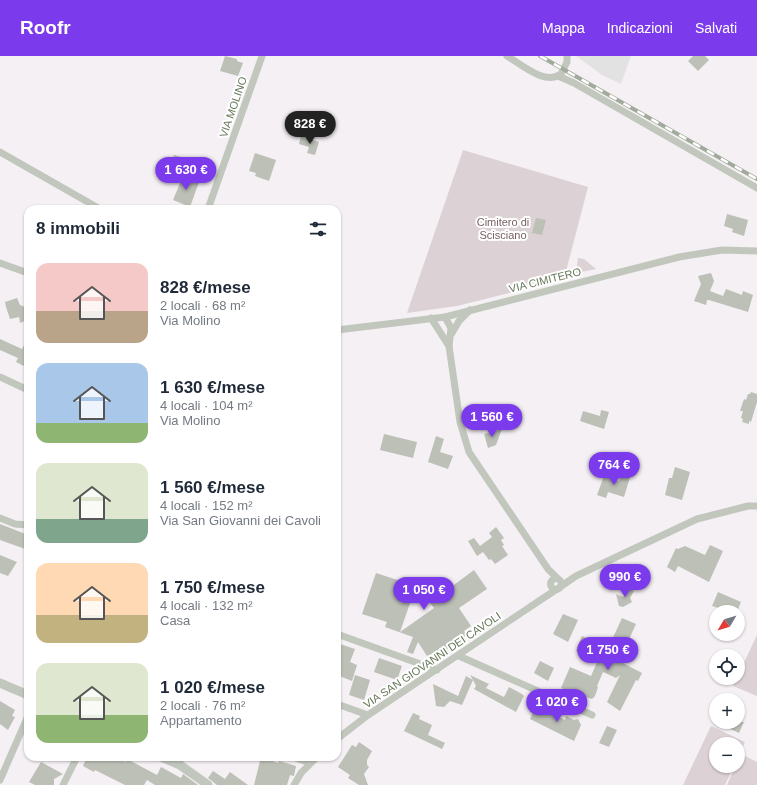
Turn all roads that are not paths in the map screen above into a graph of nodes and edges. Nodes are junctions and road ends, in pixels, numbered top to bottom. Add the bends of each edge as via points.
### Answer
1 (262, 56) edge
2 (507, 56) edge
3 (568, 56) edge
4 (558, 76) junction
5 (0, 152) edge
6 (757, 188) edge
7 (93, 205) edge
8 (209, 205) edge
9 (757, 250) edge
10 (0, 263) edge
11 (24, 272) edge
12 (471, 309) junction
13 (445, 317) junction
14 (431, 318) junction
15 (341, 329) edge
16 (451, 335) junction
17 (449, 346) junction
18 (0, 377) edge
19 (24, 388) edge
20 (757, 506) edge
21 (0, 518) edge
22 (24, 525) edge
23 (576, 576) junction
24 (554, 580) junction
25 (559, 588) junction
26 (539, 600) junction
27 (341, 635) edge
28 (459, 656) junction
29 (437, 670) junction
30 (0, 682) edge
31 (24, 693) edge
32 (341, 705) edge
33 (368, 715) junction
34 (592, 715) dead end
35 (24, 725) edge
36 (341, 736) edge
37 (75, 761) edge
38 (180, 761) edge
39 (304, 761) edge
40 (312, 761) edge
41 (310, 763) junction
42 (0, 780) edge
43 (63, 785) edge
44 (208, 785) edge
45 (294, 785) edge

1 - 8 street, VIA MOLINO
2 - 4 street via 545,77
3 - 4 street via 565,69
4 - 6 street
5 - 7 street
9 - 12 street, VIA CIMITERO via 722,250 679,257
10 - 11 street
12 - 13 street, VIA CIMITERO
12 - 16 street via 459,321
13 - 14 street, VIA CIMITERO
13 - 16 street via 452,328
14 - 15 street, VIA CIMITERO
14 - 17 street
16 - 17 street
17 - 24 street via 460,422 469,452
18 - 19 street
20 - 23 street, VIA SAN GIOVANNI DEI CAVOLI via 697,519
21 - 22 street
23 - 24 street, VIA SAN GIOVANNI DEI CAVOLI
23 - 25 street, VIA SAN GIOVANNI DEI CAVOLI
24 - 25 street via 562,584
24 - 25 street via 552,588
24 - 26 street, VIA SAN GIOVANNI DEI CAVOLI
25 - 26 street, VIA SAN GIOVANNI DEI CAVOLI
26 - 28 street, VIA SAN GIOVANNI DEI CAVOLI
27 - 29 street
28 - 29 street, VIA SAN GIOVANNI DEI CAVOLI
28 - 34 street
29 - 33 street, VIA SAN GIOVANNI DEI CAVOLI
30 - 31 street
32 - 33 street
33 - 36 street, VIA SAN GIOVANNI DEI CAVOLI
35 - 42 street
37 - 43 street
38 - 44 street
39 - 41 street
40 - 41 street
41 - 45 street

